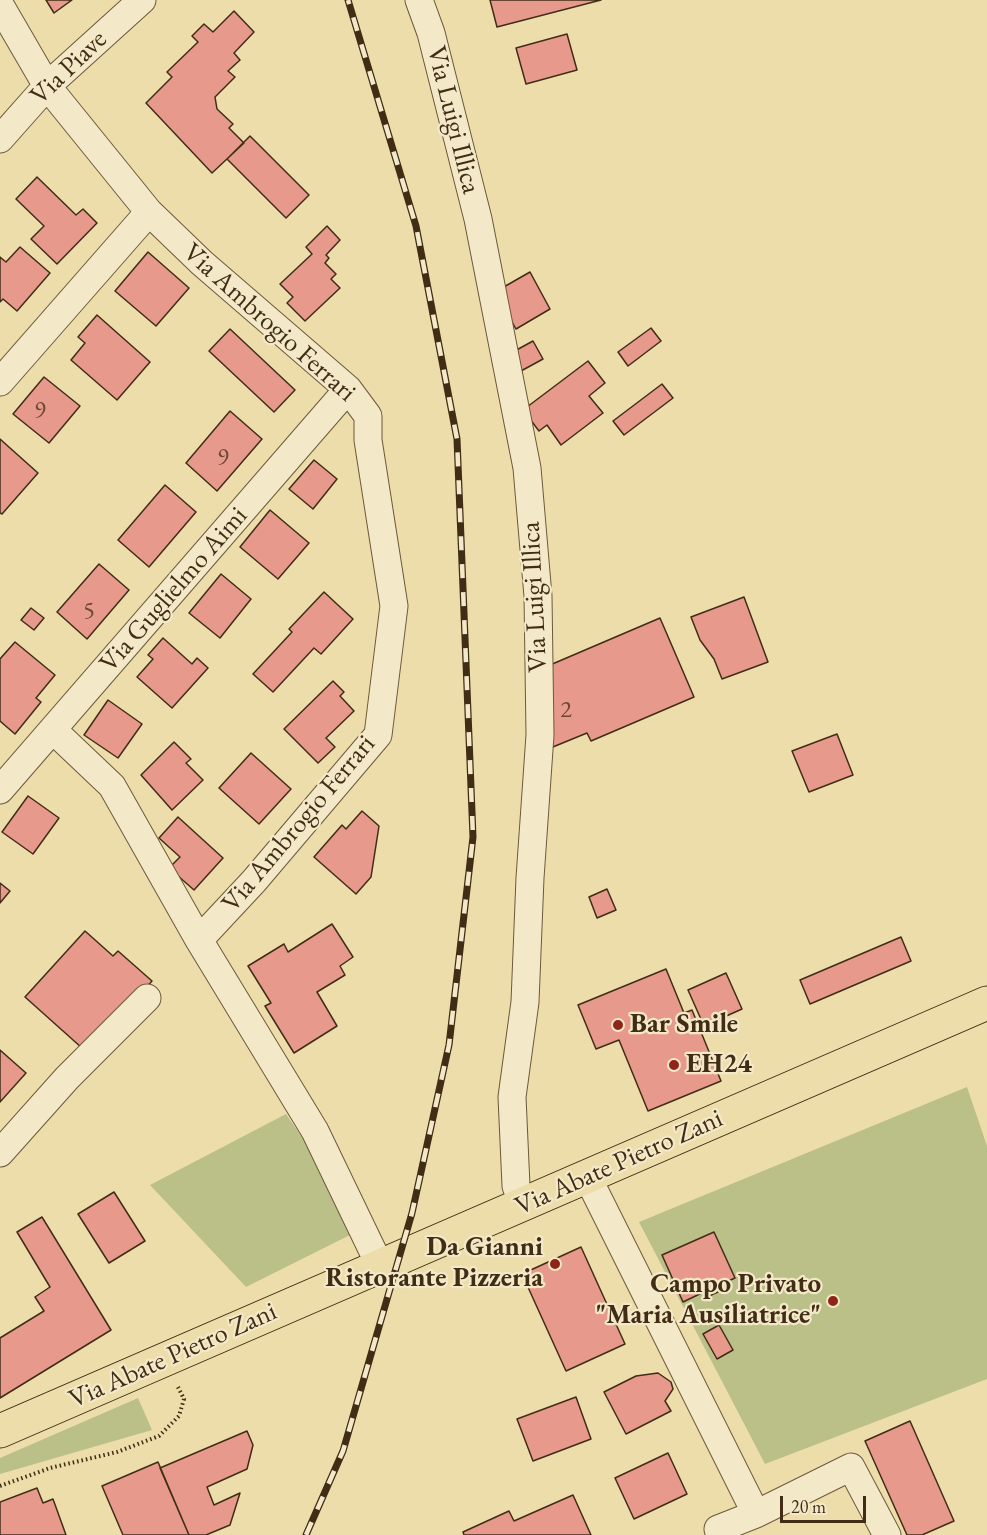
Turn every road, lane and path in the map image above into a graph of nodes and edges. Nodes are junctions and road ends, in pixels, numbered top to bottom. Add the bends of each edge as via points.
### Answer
1 (142, 0) edge
2 (419, 0) edge
3 (0, 5) edge
4 (47, 86) junction
5 (0, 139) edge
6 (149, 212) junction
7 (0, 382) edge
8 (348, 389) junction
9 (53, 730) junction
10 (0, 790) edge
11 (199, 940) junction
12 (147, 998) dead end
13 (980, 1006) edge
14 (3, 1145) edge
15 (587, 1176) junction
16 (523, 1205) junction
17 (380, 1266) junction
18 (166, 1359) junction
19 (0, 1431) edge
20 (0, 1486) edge
21 (756, 1514) junction
22 (721, 1535) edge
23 (887, 1535) edge

1 - 4 street, Via Piave
2 - 16 street, Via Luigi Illica via 431,33 478,219 528,468 538,596 540,735 525,1002 512,1097 516,1186
3 - 4 street, Via Ambrogio Ferrari
4 - 5 street, Via Piave
4 - 6 street, Via Ambrogio Ferrari
6 - 7 street
6 - 8 street, Via Ambrogio Ferrari
8 - 9 street, Via Guglielmo Aimi
8 - 11 street, Via Ambrogio Ferrari via 368,416 368,440 394,606 378,735
9 - 10 street, Via Guglielmo Aimi
9 - 11 street via 112,786
11 - 17 street via 315,1131
12 - 14 street
13 - 15 main road, Via Abate Pietro Zani
15 - 16 main road, Via Abate Pietro Zani
15 - 21 street
16 - 17 main road, Via Abate Pietro Zani
17 - 18 main road, Via Abate Pietro Zani
18 - 19 main road, Via Abate Pietro Zani
18 - 20 path via 184,1399 179,1416 159,1436
21 - 22 street via 718,1529
21 - 23 street via 851,1467

